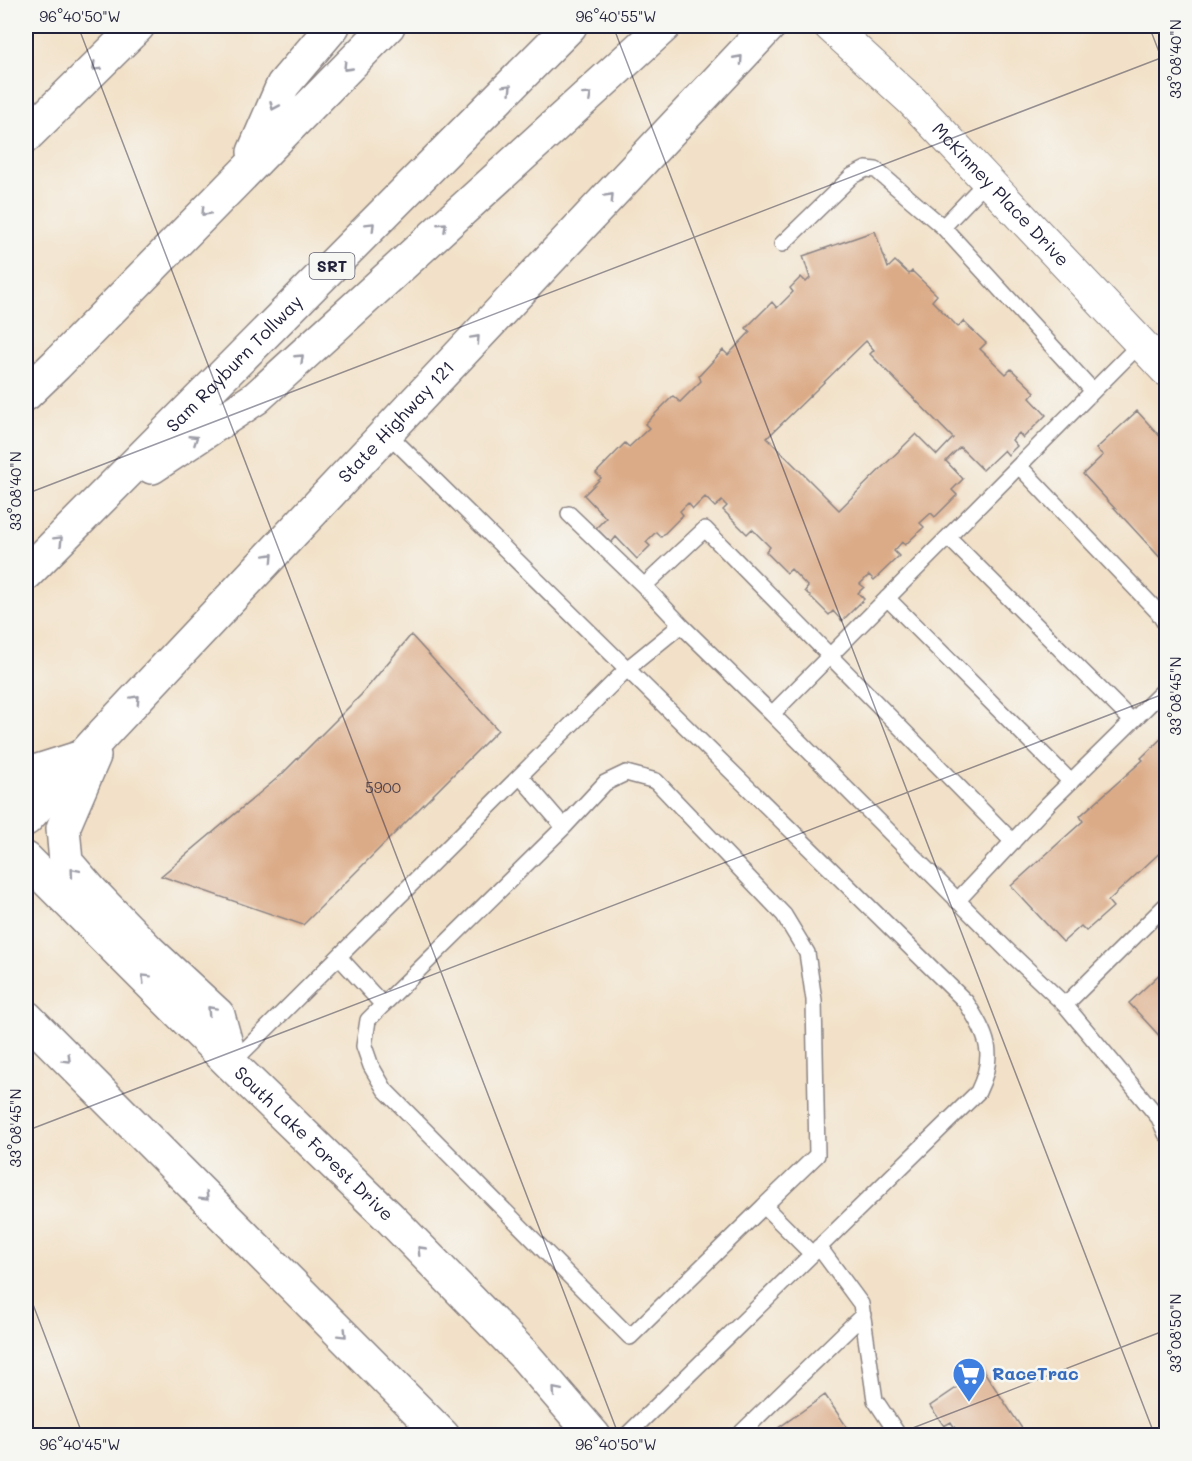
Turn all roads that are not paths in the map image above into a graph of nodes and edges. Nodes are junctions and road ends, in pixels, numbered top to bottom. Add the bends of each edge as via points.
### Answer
1 (138, 26) edge
2 (333, 26) edge
3 (388, 26) edge
4 (570, 26) edge
5 (664, 26) edge
6 (769, 26) edge
7 (830, 26) edge
8 (26, 136) edge
9 (246, 170) junction
10 (987, 181) junction
11 (943, 227) junction
12 (782, 244) dead end
13 (1141, 343) junction
14 (1167, 370) edge
15 (1093, 391) junction
16 (26, 394) edge
17 (387, 433) junction
18 (1019, 466) junction
19 (93, 506) junction
20 (569, 514) dead end
21 (948, 537) junction
22 (26, 574) edge
23 (644, 586) junction
24 (887, 598) junction
25 (681, 625) junction
26 (1167, 625) edge
27 (829, 656) junction
28 (627, 669) junction
29 (1167, 688) edge
30 (772, 714) junction
31 (1132, 722) junction
32 (104, 733) junction
33 (81, 758) junction
34 (26, 772) edge
35 (520, 776) junction
36 (1071, 782) junction
37 (26, 819) edge
38 (564, 827) junction
39 (1012, 842) junction
40 (26, 859) edge
41 (957, 901) junction
42 (1167, 904) edge
43 (339, 957) junction
44 (382, 1005) junction
45 (1065, 1005) junction
46 (26, 1017) edge
47 (231, 1064) junction
48 (1165, 1128) edge
49 (764, 1206) junction
50 (815, 1251) junction
51 (863, 1315) junction
52 (443, 1436) edge
53 (594, 1436) edge
54 (626, 1436) edge
55 (742, 1436) edge
56 (899, 1436) edge

1 -> 8 main road
2 -> 9 main road via 283,85
3 -> 9 main road
19 -> 4 main road, Sam Rayburn Tollway / SRT
19 -> 5 main road via 256,398
17 -> 6 main road, State Highway 121
7 - 10 street, McKinney Place Drive via 912,101
9 -> 16 main road
10 - 11 lane
10 - 13 street, McKinney Place Drive
11 - 12 lane via 876,170 866,169 852,176
11 - 15 lane
13 - 14 street, McKinney Place Drive
13 - 15 lane
15 - 18 lane
17 - 28 lane
32 -> 17 main road, State Highway 121
18 - 21 lane
18 - 26 lane
22 -> 19 main road, Sam Rayburn Tollway / SRT
20 - 23 lane
21 - 24 lane
21 - 31 lane
23 - 25 lane
23 - 27 lane via 705,529
24 - 27 lane
24 - 36 lane
25 - 28 lane
25 - 30 lane
27 - 30 lane
27 - 39 lane
28 - 35 lane
28 - 50 lane via 966,1002 984,1030 989,1058 978,1092
29 - 31 lane
30 - 41 lane
31 - 36 lane
32 - 33 main road, State Highway 121
47 -> 32 main road via 218,1015 149,951 66,862 63,828
33 - 34 main road
33 - 37 main road, State Highway 121
35 - 38 lane
35 - 43 lane
36 - 39 lane
38 - 44 lane
38 - 49 lane via 604,783 627,772 656,781 784,915 807,953 814,1000 817,1155
39 - 41 lane
47 -> 40 main road, South Lake Forest Drive
41 - 45 lane
42 - 45 lane
43 - 44 lane
43 - 47 lane
44 - 49 lane via 368,1020 364,1046 385,1090 630,1337
45 - 48 lane via 1148,1102
46 -> 52 main road
53 -> 47 main road, South Lake Forest Drive via 525,1356 414,1242
49 - 50 lane
50 - 51 lane via 861,1304
50 - 54 lane
51 - 55 lane via 741,1432
51 - 56 lane via 875,1400

